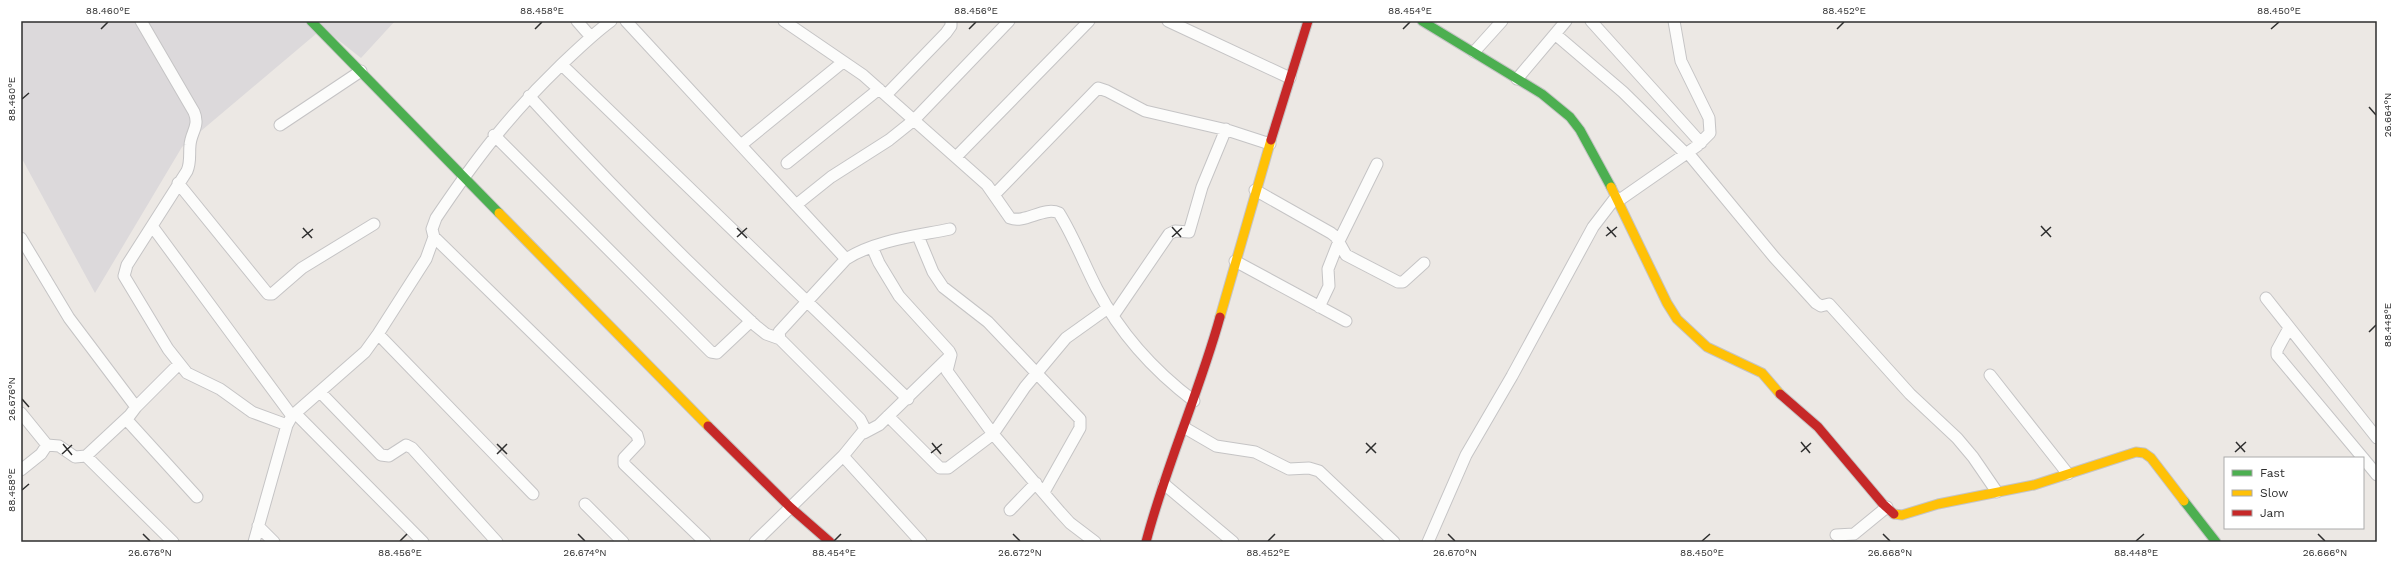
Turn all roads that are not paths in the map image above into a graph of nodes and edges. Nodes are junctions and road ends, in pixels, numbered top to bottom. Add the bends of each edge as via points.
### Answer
1 (141, 21) edge
2 (311, 21) edge
3 (577, 21) edge
4 (611, 21) edge
5 (626, 21) edge
6 (784, 21) edge
7 (951, 21) edge
8 (1009, 21) edge
9 (1089, 21) edge
10 (1168, 21) edge
11 (1308, 21) edge
12 (1422, 21) edge
13 (1502, 21) edge
14 (1566, 21) edge
15 (1591, 21) edge
16 (1674, 21) edge
17 (1437, 25) edge
18 (1555, 34) junction
19 (591, 37) junction
20 (1474, 52) junction
21 (843, 62) junction
22 (562, 64) junction
23 (361, 71) junction
24 (1290, 78) junction
25 (1517, 79) junction
26 (882, 92) junction
27 (529, 96) junction
28 (914, 120) junction
29 (280, 125) dead end
30 (1226, 129) junction
31 (494, 135) junction
32 (1701, 143) junction
33 (1270, 144) junction
34 (741, 145) junction
35 (1687, 153) junction
36 (956, 157) junction
37 (787, 163) dead end
38 (1376, 164) dead end
39 (464, 177) junction
40 (178, 184) junction
41 (1254, 190) junction
42 (995, 194) junction
43 (1617, 199) junction
44 (796, 205) junction
45 (374, 224) dead end
46 (152, 226) junction
47 (950, 229) dead end
48 (918, 236) junction
49 (434, 237) junction
50 (21, 238) edge
51 (1339, 241) junction
52 (872, 247) junction
53 (846, 259) junction
54 (1235, 262) junction
55 (1424, 263) dead end
56 (2266, 298) dead end
57 (807, 302) junction
58 (1319, 307) junction
59 (1111, 312) junction
60 (751, 321) junction
61 (1346, 321) dead end
62 (2289, 328) junction
63 (378, 334) junction
64 (780, 339) junction
65 (950, 356) junction
66 (178, 365) junction
67 (1036, 373) junction
68 (1990, 376) dead end
69 (320, 392) junction
70 (908, 399) junction
71 (1194, 401) junction
72 (136, 407) junction
73 (21, 413) edge
74 (888, 416) junction
75 (292, 418) junction
76 (126, 419) junction
77 (1185, 428) junction
78 (864, 433) junction
79 (992, 434) junction
80 (2377, 438) edge
81 (47, 445) junction
82 (86, 456) junction
83 (843, 456) junction
84 (2362, 457) edge
85 (2364, 459) edge
86 (21, 470) edge
87 (2068, 474) junction
88 (2377, 475) edge
89 (1036, 483) junction
90 (1164, 484) junction
91 (1044, 492) junction
92 (1997, 492) junction
93 (533, 494) dead end
94 (197, 496) dead end
95 (585, 504) dead end
96 (790, 507) junction
97 (1887, 507) junction
98 (1010, 510) dead end
99 (258, 526) junction
100 (1836, 535) dead end
101 (173, 542) edge
102 (254, 542) edge
103 (274, 542) edge
104 (423, 542) edge
105 (497, 542) edge
106 (623, 542) edge
107 (705, 542) edge
108 (754, 542) edge
109 (830, 542) edge
110 (921, 542) edge
111 (1095, 542) edge
112 (1146, 542) edge
113 (1233, 542) edge
114 (1394, 542) edge
115 (1428, 542) edge
116 (2216, 542) edge

1 - 40 street via 197,118 197,126 190,145 190,165
2 - 23 street
3 - 19 street
4 - 19 street
5 - 34 street
6 - 21 street
7 - 26 street via 946,33
8 - 28 street
9 - 36 street
10 - 24 street
11 - 24 street
12 - 17 street
13 - 20 street
14 - 18 street
15 - 32 street
16 - 32 street via 1685,73 1710,118 1710,133
17 - 20 street
18 - 25 street
18 - 35 street via 1623,92
19 - 22 street
20 - 25 street
21 - 26 street
21 - 34 street
22 - 27 street
22 - 57 street
23 - 29 street
23 - 39 street
24 - 33 street
25 - 43 street via 1542,94 1570,117 1580,130
26 - 28 street
26 - 37 street
27 - 31 street
27 - 60 street via 602,176
28 - 36 street
28 - 44 street
30 - 33 street
30 - 42 street via 1145,110 1098,88
30 - 59 street via 1202,187 1189,232 1175,231 1170,234
31 - 39 street
31 - 60 street via 711,352 717,353
32 - 35 street
33 - 41 street
34 - 44 street
35 - 43 street
35 - 92 street via 1816,303 1822,306 1829,304 1910,394 1964,446
36 - 42 street
38 - 51 street
39 - 49 street via 436,218 432,228
39 - 96 street
40 - 45 street via 268,294 272,294 302,268
40 - 46 street
41 - 51 street via 1331,233
41 - 54 street
42 - 59 street via 1007,214 1014,219 1052,211 1059,213
43 - 97 street via 1677,319 1707,347 1762,374 1818,427
43 - 115 street via 1593,227 1466,455
44 - 53 street
46 - 66 street via 123,272
46 - 75 street
47 - 48 street
48 - 52 street
48 - 67 street via 935,276 943,286 988,322
49 - 63 street via 426,259
49 - 107 street via 637,435 638,442 624,458 624,464
50 - 72 street via 69,318
51 - 55 street via 1346,255 1398,282 1403,282
51 - 58 street via 1328,268 1329,286
52 - 53 street
52 - 65 street via 899,296 942,343
53 - 57 street
54 - 58 street
54 - 71 street
56 - 62 street
57 - 64 street via 779,332
57 - 70 street
58 - 61 street
59 - 67 street via 1066,338
59 - 71 street via 1137,350 1154,369
60 - 64 street via 766,334
62 - 80 street
62 - 84 street via 2277,350 2277,355
63 - 69 street via 365,352
63 - 93 street
64 - 78 street via 860,419 864,425
65 - 70 street
65 - 79 street via 948,375
66 - 72 street
66 - 75 street via 186,373 220,389 252,412
67 - 79 street
67 - 91 street via 1078,416 1081,423
68 - 87 street
69 - 75 street
69 - 105 street via 381,456 389,456 406,445 412,448
70 - 74 street
71 - 77 street
72 - 76 street
73 - 81 street
74 - 78 street via 879,425
74 - 79 street via 944,469
75 - 99 street
75 - 104 street
76 - 82 street
76 - 94 street
77 - 90 street
77 - 114 street via 1216,446 1255,452 1289,469 1309,468 1319,471
78 - 83 street
79 - 89 street
81 - 82 street via 59,446 75,457
81 - 86 street via 41,454
82 - 101 street
83 - 96 street
83 - 110 street
85 - 88 street
87 - 92 street via 2034,485
87 - 116 street via 2136,452 2144,453 2151,458
89 - 91 street
89 - 98 street
90 - 112 street
90 - 113 street
91 - 111 street via 1070,523
92 - 97 street via 1938,504 1902,515 1894,514
95 - 106 street
96 - 108 street
96 - 109 street
97 - 100 street via 1854,534
99 - 102 street
99 - 103 street

